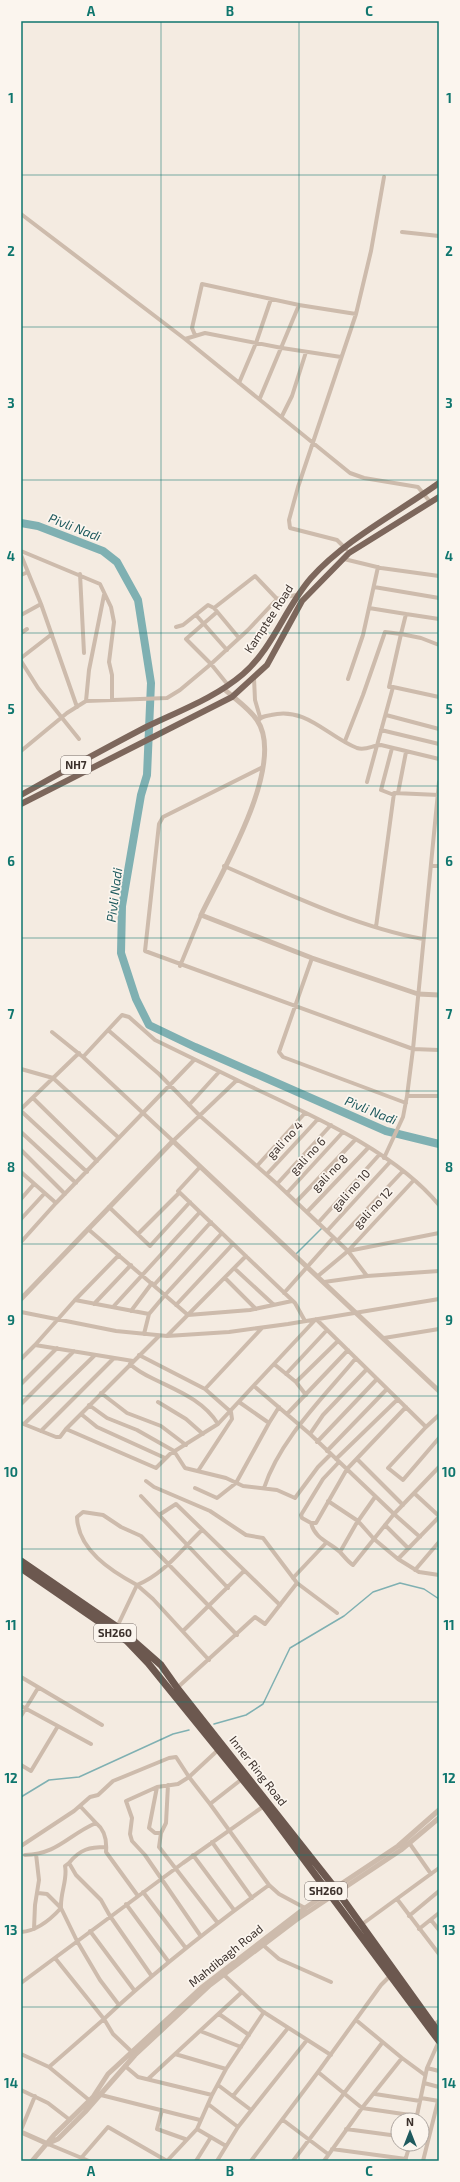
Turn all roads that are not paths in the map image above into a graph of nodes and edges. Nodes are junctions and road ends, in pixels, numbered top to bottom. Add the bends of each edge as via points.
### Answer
1 (384, 177) dead end
2 (21, 214) edge
3 (402, 232) dead end
4 (439, 236) edge
5 (271, 299) junction
6 (300, 305) junction
7 (356, 314) junction
8 (195, 335) junction
9 (185, 339) junction
10 (256, 343) junction
11 (282, 348) junction
12 (306, 352) junction
13 (341, 357) junction
14 (239, 383) junction
15 (260, 398) junction
16 (282, 416) junction
17 (313, 443) junction
18 (439, 483) edge
19 (424, 494) junction
20 (439, 497) edge
21 (431, 503) junction
22 (344, 547) junction
23 (21, 551) edge
24 (349, 553) junction
25 (21, 555) edge
26 (344, 559) junction
27 (378, 567) junction
28 (28, 572) junction
29 (80, 574) junction
30 (21, 575) edge
31 (439, 576) edge
32 (374, 587) junction
33 (104, 594) junction
34 (296, 595) junction
35 (439, 598) edge
36 (277, 599) junction
37 (41, 604) junction
38 (369, 608) junction
39 (215, 610) junction
40 (406, 614) junction
41 (21, 615) edge
42 (196, 615) junction
43 (439, 619) edge
44 (203, 622) junction
45 (176, 627) dead end
46 (27, 630) dead end
47 (21, 633) edge
48 (52, 634) junction
49 (401, 634) junction
50 (239, 638) junction
51 (439, 644) edge
52 (227, 650) junction
53 (84, 653) dead end
54 (21, 658) edge
55 (21, 661) edge
56 (211, 664) junction
57 (254, 678) junction
58 (348, 679) dead end
59 (226, 687) junction
60 (393, 687) junction
61 (232, 697) junction
62 (439, 697) edge
63 (112, 698) junction
64 (86, 701) junction
65 (76, 707) junction
66 (386, 715) junction
67 (60, 719) junction
68 (259, 719) junction
69 (439, 728) edge
70 (381, 730) junction
71 (79, 740) dead end
72 (345, 741) junction
73 (439, 744) edge
74 (378, 745) junction
75 (392, 748) junction
76 (21, 751) edge
77 (406, 752) junction
78 (439, 759) edge
79 (263, 766) junction
80 (367, 782) dead end
81 (439, 782) edge
82 (396, 794) junction
83 (21, 795) edge
84 (438, 795) edge
85 (21, 804) edge
86 (224, 866) junction
87 (431, 866) junction
88 (439, 866) edge
89 (201, 916) junction
90 (376, 927) junction
91 (423, 939) junction
92 (312, 958) junction
93 (180, 966) junction
94 (418, 994) junction
95 (439, 995) edge
96 (294, 1006) junction
97 (108, 1030) junction
98 (52, 1032) dead end
99 (413, 1049) junction
100 (439, 1050) edge
101 (78, 1053) junction
102 (83, 1057) junction
103 (194, 1060) junction
104 (21, 1069) edge
105 (219, 1072) junction
106 (53, 1078) junction
107 (237, 1080) junction
108 (170, 1085) junction
109 (406, 1096) junction
110 (439, 1096) edge
111 (33, 1098) junction
112 (406, 1103) junction
113 (190, 1105) junction
114 (21, 1110) edge
115 (143, 1113) junction
116 (305, 1113) junction
117 (200, 1116) junction
118 (318, 1119) junction
119 (331, 1125) junction
120 (21, 1132) edge
121 (344, 1132) junction
122 (119, 1138) junction
123 (355, 1140) junction
124 (173, 1141) junction
125 (368, 1148) junction
126 (21, 1150) edge
127 (379, 1155) junction
128 (384, 1158) junction
129 (97, 1161) junction
130 (390, 1162) junction
131 (257, 1166) junction
132 (200, 1167) junction
133 (403, 1171) junction
134 (86, 1172) junction
135 (267, 1174) junction
136 (22, 1175) edge
137 (414, 1180) junction
138 (76, 1183) junction
139 (34, 1184) junction
140 (277, 1184) junction
141 (180, 1193) junction
142 (287, 1193) junction
143 (44, 1194) junction
144 (65, 1194) junction
145 (21, 1199) edge
146 (190, 1202) junction
147 (296, 1202) junction
148 (56, 1203) junction
149 (439, 1205) edge
150 (109, 1207) junction
151 (200, 1212) junction
152 (307, 1212) junction
153 (21, 1219) edge
154 (211, 1222) junction
155 (318, 1223) junction
156 (88, 1229) junction
157 (327, 1231) junction
158 (222, 1233) junction
159 (439, 1233) edge
160 (138, 1234) junction
161 (335, 1239) junction
162 (21, 1242) edge
163 (233, 1244) junction
164 (348, 1251) junction
165 (119, 1254) junction
166 (246, 1256) junction
167 (131, 1265) junction
168 (308, 1266) junction
169 (234, 1268) junction
170 (439, 1271) edge
171 (143, 1275) junction
172 (318, 1276) junction
173 (367, 1276) junction
174 (225, 1278) junction
175 (324, 1282) junction
176 (153, 1284) junction
177 (284, 1293) junction
178 (164, 1295) junction
179 (21, 1299) edge
180 (439, 1299) edge
181 (76, 1300) junction
182 (292, 1301) junction
183 (94, 1304) junction
184 (176, 1305) junction
185 (274, 1305) junction
186 (113, 1308) junction
187 (256, 1309) junction
188 (131, 1311) junction
189 (21, 1312) edge
190 (356, 1312) junction
191 (149, 1314) junction
192 (188, 1315) junction
193 (316, 1319) junction
194 (59, 1320) junction
195 (305, 1321) junction
196 (262, 1328) junction
197 (437, 1329) edge
198 (327, 1330) junction
199 (144, 1334) junction
200 (439, 1334) edge
201 (158, 1336) junction
202 (167, 1336) junction
203 (384, 1338) junction
204 (338, 1341) junction
205 (35, 1344) junction
206 (57, 1348) junction
207 (348, 1350) junction
208 (74, 1351) junction
209 (95, 1354) junction
210 (139, 1355) junction
211 (114, 1358) junction
212 (356, 1358) junction
213 (21, 1359) edge
214 (132, 1362) junction
215 (274, 1364) junction
216 (367, 1369) junction
217 (286, 1374) junction
218 (377, 1379) junction
219 (296, 1382) junction
220 (21, 1384) edge
221 (254, 1386) junction
222 (205, 1389) junction
223 (387, 1389) junction
224 (439, 1391) edge
225 (101, 1393) junction
226 (306, 1395) junction
227 (398, 1399) junction
228 (158, 1402) dead end
229 (239, 1402) junction
230 (21, 1404) edge
231 (89, 1405) junction
232 (279, 1407) junction
233 (406, 1407) junction
234 (231, 1412) junction
235 (81, 1414) junction
236 (287, 1414) junction
237 (439, 1415) edge
238 (23, 1423) edge
239 (269, 1423) junction
240 (218, 1424) junction
241 (300, 1426) junction
242 (426, 1427) junction
243 (66, 1429) junction
244 (41, 1431) junction
245 (203, 1434) junction
246 (310, 1434) junction
247 (439, 1438) edge
248 (318, 1442) junction
249 (186, 1445) junction
250 (174, 1451) junction
251 (329, 1453) junction
252 (165, 1458) junction
253 (357, 1459) junction
254 (337, 1460) junction
255 (439, 1467) edge
256 (347, 1470) junction
257 (198, 1471) junction
258 (146, 1481) dead end
259 (236, 1483) junction
260 (195, 1488) dead end
261 (264, 1488) junction
262 (414, 1493) junction
263 (141, 1496) dead end
264 (375, 1497) junction
265 (328, 1501) junction
266 (403, 1505) junction
267 (394, 1514) junction
268 (159, 1515) junction
269 (439, 1517) edge
270 (358, 1520) junction
271 (311, 1523) junction
272 (386, 1525) junction
273 (202, 1530) junction
274 (420, 1537) junction
275 (374, 1539) junction
276 (439, 1542) edge
277 (326, 1543) junction
278 (186, 1545) junction
279 (408, 1548) junction
280 (340, 1552) junction
281 (398, 1559) junction
282 (21, 1561) edge
283 (167, 1565) junction
284 (21, 1568) edge
285 (415, 1570) junction
286 (244, 1571) junction
287 (439, 1575) edge
288 (293, 1578) junction
289 (297, 1583) junction
290 (137, 1585) junction
291 (228, 1588) junction
292 (210, 1606) junction
293 (280, 1606) junction
294 (336, 1613) dead end
295 (117, 1627) junction
296 (183, 1631) junction
297 (237, 1635) junction
298 (209, 1660) junction
299 (21, 1677) edge
300 (38, 1688) junction
301 (177, 1688) junction
302 (23, 1708) edge
303 (21, 1716) edge
304 (194, 1716) junction
305 (102, 1725) dead end
306 (58, 1726) junction
307 (215, 1740) junction
308 (91, 1744) dead end
309 (218, 1750) junction
310 (21, 1765) edge
311 (189, 1776) junction
312 (242, 1779) junction
313 (168, 1785) junction
314 (157, 1787) junction
315 (210, 1804) junction
316 (80, 1806) junction
317 (264, 1806) junction
318 (439, 1810) edge
319 (439, 1818) edge
320 (96, 1823) junction
321 (229, 1830) junction
322 (161, 1833) junction
323 (212, 1842) junction
324 (410, 1844) junction
325 (21, 1846) edge
326 (106, 1847) junction
327 (36, 1854) junction
328 (25, 1855) dead end
329 (193, 1855) junction
330 (70, 1863) junction
331 (176, 1867) junction
332 (439, 1868) edge
333 (431, 1874) junction
334 (162, 1878) junction
335 (269, 1885) junction
336 (336, 1890) junction
337 (38, 1892) junction
338 (143, 1892) junction
339 (439, 1892) edge
340 (329, 1895) junction
341 (138, 1896) junction
342 (252, 1898) junction
343 (397, 1899) junction
344 (126, 1904) junction
345 (61, 1908) junction
346 (305, 1908) junction
347 (234, 1910) junction
348 (439, 1913) edge
349 (110, 1916) junction
350 (409, 1916) junction
351 (431, 1920) junction
352 (217, 1922) junction
353 (361, 1925) junction
354 (34, 1929) junction
355 (419, 1929) junction
356 (439, 1930) edge
357 (90, 1931) junction
358 (21, 1932) edge
359 (200, 1935) junction
360 (77, 1941) junction
361 (263, 1945) junction
362 (185, 1947) junction
363 (439, 1954) edge
364 (54, 1958) junction
365 (168, 1961) junction
366 (222, 1973) junction
367 (151, 1975) junction
368 (390, 1976) junction
369 (331, 1982) dead end
370 (21, 1983) edge
371 (134, 1990) junction
372 (242, 1992) junction
373 (119, 2005) junction
374 (264, 2012) junction
375 (219, 2014) junction
376 (104, 2019) junction
377 (356, 2020) junction
378 (435, 2024) edge
379 (288, 2028) junction
380 (200, 2031) junction
381 (439, 2033) edge
382 (249, 2035) junction
383 (307, 2040) junction
384 (439, 2041) edge
385 (382, 2043) junction
386 (241, 2047) junction
387 (133, 2053) junction
388 (21, 2054) edge
389 (175, 2054) junction
390 (331, 2055) junction
391 (402, 2058) junction
392 (125, 2066) junction
393 (49, 2067) junction
394 (427, 2068) junction
395 (226, 2069) junction
396 (439, 2071) edge
397 (318, 2072) junction
398 (425, 2075) junction
399 (148, 2079) junction
400 (424, 2083) junction
401 (218, 2085) junction
402 (439, 2087) edge
403 (21, 2090) edge
404 (343, 2093) junction
405 (375, 2094) junction
406 (101, 2095) junction
407 (212, 2095) junction
408 (35, 2096) junction
409 (233, 2096) junction
410 (421, 2099) junction
411 (89, 2100) junction
412 (439, 2101) edge
413 (208, 2104) junction
414 (362, 2108) junction
415 (162, 2110) junction
416 (251, 2110) junction
417 (418, 2112) edge
418 (390, 2113) edge
419 (70, 2120) junction
420 (200, 2120) junction
421 (283, 2120) junction
422 (197, 2128) junction
423 (238, 2128) junction
424 (346, 2129) junction
425 (21, 2131) edge
426 (390, 2135) edge
427 (211, 2137) junction
428 (185, 2139) junction
429 (309, 2140) junction
430 (48, 2144) junction
431 (226, 2146) junction
432 (332, 2149) junction
433 (328, 2154) junction
434 (82, 2157) junction
435 (406, 2160) edge
436 (32, 2161) edge
437 (89, 2161) edge
438 (167, 2161) edge
439 (196, 2161) edge
440 (217, 2161) edge
441 (251, 2161) edge
442 (293, 2161) edge
443 (324, 2161) edge
444 (423, 2161) edge

1 - 7 street via 371,251
2 - 9 street
3 - 4 street
5 - 6 street
5 - 8 street via 202,284 192,328
5 - 10 street
6 - 7 street
6 - 11 street
7 - 13 street
8 - 9 street
8 - 10 street via 205,333
9 - 14 street
10 - 11 street
10 - 14 street
11 - 12 street
11 - 15 street
12 - 13 street
12 - 16 street via 292,396
13 - 17 street
14 - 15 street
15 - 16 street
16 - 17 street
17 - 19 street via 354,474 364,478 418,486
17 - 22 street via 291,514 290,528 337,540
18 - 19 main road, Kamptee Road
19 - 21 street
19 - 22 main road, Kamptee Road
20 - 21 main road
21 - 24 main road
22 - 24 street
22 - 34 main road, Kamptee Road
23 - 29 street
24 - 26 main road
25 - 28 street
26 - 27 street
26 - 57 main road via 302,601 267,665
27 - 31 street
27 - 32 street
28 - 30 street
28 - 37 street
29 - 33 street via 100,584
29 - 53 street
32 - 35 street
32 - 38 street
33 - 63 street via 111,607 114,622 109,662
33 - 64 street via 89,670
34 - 36 street
34 - 59 main road, Kamptee Road via 262,654
36 - 39 street via 255,576
36 - 50 street
37 - 41 street
37 - 48 street
38 - 40 street
38 - 58 street
39 - 42 street via 208,605
39 - 44 street
39 - 50 street
40 - 43 street
40 - 49 street
42 - 44 street
42 - 45 street
44 - 52 street
44 - 56 street via 186,639
46 - 47 street
48 - 54 street
48 - 65 street
49 - 51 street
49 - 60 street via 389,687
49 - 72 street via 385,632
50 - 52 street
52 - 56 street
55 - 67 street
56 - 59 street
56 - 63 street via 167,698
57 - 61 main road
57 - 68 street
59 - 61 street
59 - 83 main road, Kamptee Road / NH7
60 - 62 street
60 - 66 street
61 - 68 street
61 - 85 main road
63 - 64 street
64 - 65 street
65 - 67 street
66 - 69 street
66 - 70 street
67 - 71 street
67 - 76 street
68 - 72 street via 277,713 292,713 316,723
68 - 79 street via 266,747
70 - 73 street
70 - 74 street
72 - 74 street via 358,749
74 - 75 street
74 - 80 street
75 - 77 street
75 - 82 street via 381,790
77 - 78 street
77 - 82 street
79 - 86 street via 252,809
79 - 93 street via 163,817 159,824 145,951
81 - 84 street
82 - 84 street
82 - 90 street
84 - 87 street
86 - 89 street
86 - 90 street via 288,894
87 - 88 street
87 - 91 street
89 - 92 street
89 - 93 street
90 - 91 street via 394,934
91 - 94 street
92 - 94 street
92 - 96 street
93 - 96 street
94 - 95 street
94 - 99 street
96 - 99 street
96 - 112 street via 279,1052 283,1057
97 - 102 street
97 - 103 street via 122,1015 129,1016 155,1040
97 - 108 street
98 - 101 street
99 - 100 street
99 - 109 street
101 - 102 street
101 - 106 street
102 - 115 street
103 - 105 street
103 - 108 street
104 - 106 street
105 - 107 street
105 - 113 street
106 - 111 street
106 - 122 street
107 - 116 street
107 - 117 street
108 - 113 street
108 - 115 street
109 - 110 street
109 - 112 street
111 - 114 street
111 - 129 street
112 - 128 street via 403,1117
113 - 117 street
114 - 134 street
115 - 122 street
115 - 124 street
116 - 118 street
116 - 131 street
117 - 124 street
117 - 131 street
118 - 119 street
118 - 135 street, gali no 4
119 - 121 street
119 - 140 street
120 - 138 street
121 - 123 street
121 - 142 street, gali no 6
122 - 129 street
123 - 125 street
123 - 147 street
124 - 132 street
124 - 150 street
125 - 127 street
125 - 152 street, gali no 8
126 - 144 street
127 - 128 street
127 - 155 street
128 - 130 street
129 - 134 street
130 - 133 street
130 - 157 street, gali no 10
131 - 135 street
132 - 141 street via 178,1191
132 - 168 street
133 - 137 street
133 - 161 street
134 - 138 street
135 - 140 street
136 - 139 street
137 - 149 street via 425,1188
137 - 164 street, gali no 12
138 - 144 street
139 - 143 street
139 - 145 street
140 - 142 street
141 - 146 street
141 - 160 street
142 - 147 street
143 - 148 street
143 - 153 street
144 - 148 street
146 - 151 street
146 - 160 street via 150,1246
147 - 152 street
148 - 162 street
150 - 156 street
150 - 160 street
151 - 154 street
151 - 171 street
152 - 155 street
154 - 158 street
154 - 176 street
155 - 157 street
156 - 165 street
156 - 179 street
157 - 161 street
158 - 163 street
158 - 178 street
159 - 164 street
161 - 164 street
161 - 168 street
163 - 166 street
163 - 184 street
164 - 172 street, gali no 12
164 - 173 street
165 - 167 street
165 - 181 street
166 - 169 street
166 - 177 street
167 - 171 street
167 - 183 street
168 - 172 street
168 - 177 street
169 - 174 street
169 - 185 street
170 - 173 street
171 - 176 street
171 - 186 street
172 - 175 street
173 - 175 street
174 - 187 street
174 - 192 street
175 - 190 street
176 - 178 street
176 - 188 street
177 - 182 street
178 - 184 street
178 - 191 street
180 - 190 street
181 - 183 street
181 - 194 street
182 - 185 street
182 - 195 street
183 - 186 street
184 - 192 street
185 - 187 street
186 - 188 street
187 - 192 street
188 - 191 street
189 - 194 street
190 - 193 street
190 - 203 street
191 - 199 street
192 - 202 street
193 - 195 street
193 - 198 street
193 - 215 street
194 - 199 street via 116,1332
194 - 205 street
195 - 196 street
196 - 202 street
196 - 222 street
197 - 200 street
197 - 203 street
198 - 204 street
198 - 217 street
199 - 201 street
201 - 202 street
201 - 210 street
203 - 224 street
204 - 207 street
204 - 219 street
205 - 206 street
205 - 213 street
206 - 208 street
206 - 220 street
207 - 212 street
207 - 226 street
208 - 209 street
208 - 230 street
209 - 211 street
209 - 238 street
210 - 214 street
210 - 222 street
211 - 214 street
211 - 244 street
212 - 216 street
212 - 241 street
214 - 225 street
214 - 240 street via 138,1372 192,1398 212,1414
215 - 217 street
215 - 221 street
216 - 218 street
216 - 246 street via 323,1416
217 - 219 street
218 - 223 street
218 - 248 street
219 - 226 street
221 - 229 street
221 - 232 street
222 - 234 street
223 - 227 street
223 - 251 street
225 - 231 street
225 - 249 street via 127,1413 160,1426
226 - 236 street
227 - 233 street
227 - 254 street
228 - 245 street via 186,1419
229 - 234 street
229 - 239 street
231 - 235 street
231 - 250 street via 107,1418 137,1430
232 - 236 street
232 - 239 street
233 - 242 street
233 - 253 street
234 - 240 street
234 - 257 street via 232,1419
235 - 243 street
235 - 252 street via 97,1427
236 - 241 street
237 - 242 street
238 - 244 street
239 - 259 street
240 - 245 street
241 - 246 street
241 - 261 street via 270,1469
242 - 247 street via 388,1468 403,1480
243 - 244 street via 60,1437
243 - 252 street via 156,1468
245 - 249 street
246 - 248 street
248 - 251 street
249 - 250 street
250 - 252 street
250 - 257 street via 185,1468
251 - 254 street
251 - 261 street via 295,1498 277,1490
253 - 256 street
253 - 266 street
254 - 256 street
254 - 271 street via 301,1514 302,1518
255 - 262 street
256 - 264 street
256 - 265 street
257 - 259 street
258 - 288 street via 154,1487 210,1511 246,1535 263,1538
259 - 260 street via 217,1498
259 - 261 street
262 - 266 street
262 - 269 street
263 - 268 street
264 - 267 street
264 - 270 street
265 - 270 street
265 - 271 street via 316,1523
266 - 267 street
267 - 272 street
267 - 274 street
268 - 273 street via 176,1504
268 - 278 street
269 - 274 street
270 - 275 street
270 - 280 street
271 - 277 street via 313,1531
272 - 275 street
272 - 279 street
273 - 278 street
273 - 286 street
274 - 279 street
275 - 280 street via 353,1565 343,1558
275 - 281 street
276 - 285 street
277 - 280 street
277 - 288 street
278 - 283 street
278 - 291 street
279 - 281 street
281 - 285 street
282 - 295 highway
283 - 290 street via 155,1576
283 - 290 street via 141,1536 121,1528 103,1515 83,1512 77,1517 77,1527 87,1546 109,1569
283 - 292 street
284 - 304 highway, SH260 via 127,1641
285 - 287 street
286 - 291 street
286 - 293 street
288 - 289 street
289 - 293 street
289 - 294 street
290 - 295 street
290 - 296 street
291 - 292 street
292 - 296 street
292 - 297 street
293 - 297 street via 265,1624 255,1617
295 - 301 highway via 161,1665
296 - 298 street
297 - 298 street
298 - 301 street
299 - 300 street
300 - 302 street
300 - 305 street
301 - 304 highway
302 - 303 street
302 - 306 street
304 - 307 highway, SH260
306 - 308 street
306 - 310 street via 30,1771
307 - 309 highway, Inner Ring Road / SH260
307 - 336 highway, Inner Ring Road
309 - 311 street
309 - 312 highway, Inner Ring Road / SH260
311 - 313 street via 178,1784
311 - 315 street
311 - 316 street via 176,1757 169,1758 113,1781 98,1795 90,1797
312 - 315 street
312 - 317 highway, Inner Ring Road / SH260
313 - 314 street
313 - 322 street via 166,1823
314 - 322 street via 149,1828 155,1834
314 - 334 street via 126,1801 132,1818 132,1841
315 - 321 street
316 - 320 street
316 - 325 street
317 - 321 street
317 - 340 highway, Inner Ring Road / SH260
318 - 336 street, Mahdibagh Road via 398,1846
319 - 324 street, Mahdibagh Road
320 - 326 street via 102,1827
320 - 327 street via 80,1830 58,1847
321 - 323 street
321 - 335 street
322 - 331 street via 159,1847
323 - 329 street
323 - 342 street
324 - 333 street
324 - 336 street, Mahdibagh Road
326 - 330 street via 88,1847 76,1854
326 - 341 street via 106,1852
327 - 328 street
327 - 337 street
329 - 331 street
329 - 347 street
330 - 345 street via 65,1866 67,1873
330 - 349 street via 76,1875 101,1900
331 - 334 street
331 - 352 street
332 - 333 street
333 - 343 street
334 - 338 street
334 - 359 street
335 - 342 street
335 - 346 street
336 - 340 street, Mahdibagh Road
336 - 353 highway, Inner Ring Road
337 - 345 street via 47,1894
337 - 354 street
338 - 341 street
338 - 362 street
339 - 350 street
340 - 346 street, Mahdibagh Road
340 - 361 street, Mahdibagh Road
340 - 368 highway, Inner Ring Road / SH260
341 - 344 street
342 - 347 street
343 - 350 street
343 - 353 street
344 - 349 street
344 - 365 street
345 - 354 street
345 - 360 street
346 - 366 street, Mahdibagh Road
347 - 352 street
348 - 351 street
349 - 357 street
349 - 367 street
350 - 355 street
351 - 355 street
351 - 356 street
352 - 359 street
353 - 378 highway, Inner Ring Road
354 - 358 street
355 - 363 street
357 - 360 street
357 - 371 street
359 - 362 street
360 - 364 street
360 - 373 street via 100,1980
361 - 366 street, Mahdibagh Road
361 - 369 street via 279,1959
362 - 365 street
364 - 370 street
364 - 376 street
365 - 367 street
366 - 372 street
366 - 387 street, Mahdibagh Road
367 - 371 street
368 - 377 street
368 - 378 highway, Inner Ring Road / SH260
371 - 373 street
372 - 374 street
372 - 375 street
373 - 376 street
374 - 379 street
374 - 382 street
375 - 380 street
375 - 382 street
376 - 387 street via 113,2034
376 - 393 street
377 - 385 street
377 - 390 street
378 - 381 highway, Inner Ring Road
378 - 384 highway, Inner Ring Road / SH260
379 - 383 street
379 - 409 street
380 - 386 street
380 - 389 street
382 - 386 street
383 - 390 street
383 - 416 street
384 - 394 street
385 - 391 street
385 - 404 street
386 - 395 street
387 - 392 street, Mahdibagh Road
387 - 411 street, Mahdibagh Road via 108,2074
388 - 393 street
389 - 395 street
389 - 399 street
390 - 397 street
391 - 398 street
391 - 405 street
392 - 399 street via 138,2077
392 - 406 street, Mahdibagh Road
393 - 411 street
394 - 396 street
394 - 398 street
395 - 401 street
397 - 404 street
397 - 421 street
398 - 400 street
399 - 407 street
400 - 402 street
400 - 410 street
401 - 407 street
401 - 409 street
403 - 408 street
404 - 414 street
404 - 429 street
405 - 410 street
405 - 414 street
406 - 415 street
406 - 430 street, Mahdibagh Road via 58,2139
407 - 413 street
408 - 419 street
408 - 425 street
409 - 416 street
410 - 412 street
410 - 417 street
411 - 419 street, Mahdibagh Road
412 - 444 street
413 - 420 street
413 - 423 street
414 - 418 street
414 - 424 street
415 - 420 street
415 - 428 street via 157,2129
416 - 423 street
419 - 430 street, Mahdibagh Road
420 - 422 street
421 - 429 street
421 - 441 street
422 - 427 street
422 - 428 street
423 - 431 street
424 - 426 street
424 - 432 street
425 - 430 street
427 - 431 street
427 - 439 street
428 - 438 street
429 - 433 street
429 - 442 street
430 - 434 street
430 - 436 street, Mahdibagh Road
431 - 440 street
432 - 433 street
432 - 435 street
433 - 443 street
434 - 437 street
434 - 438 street via 108,2127

